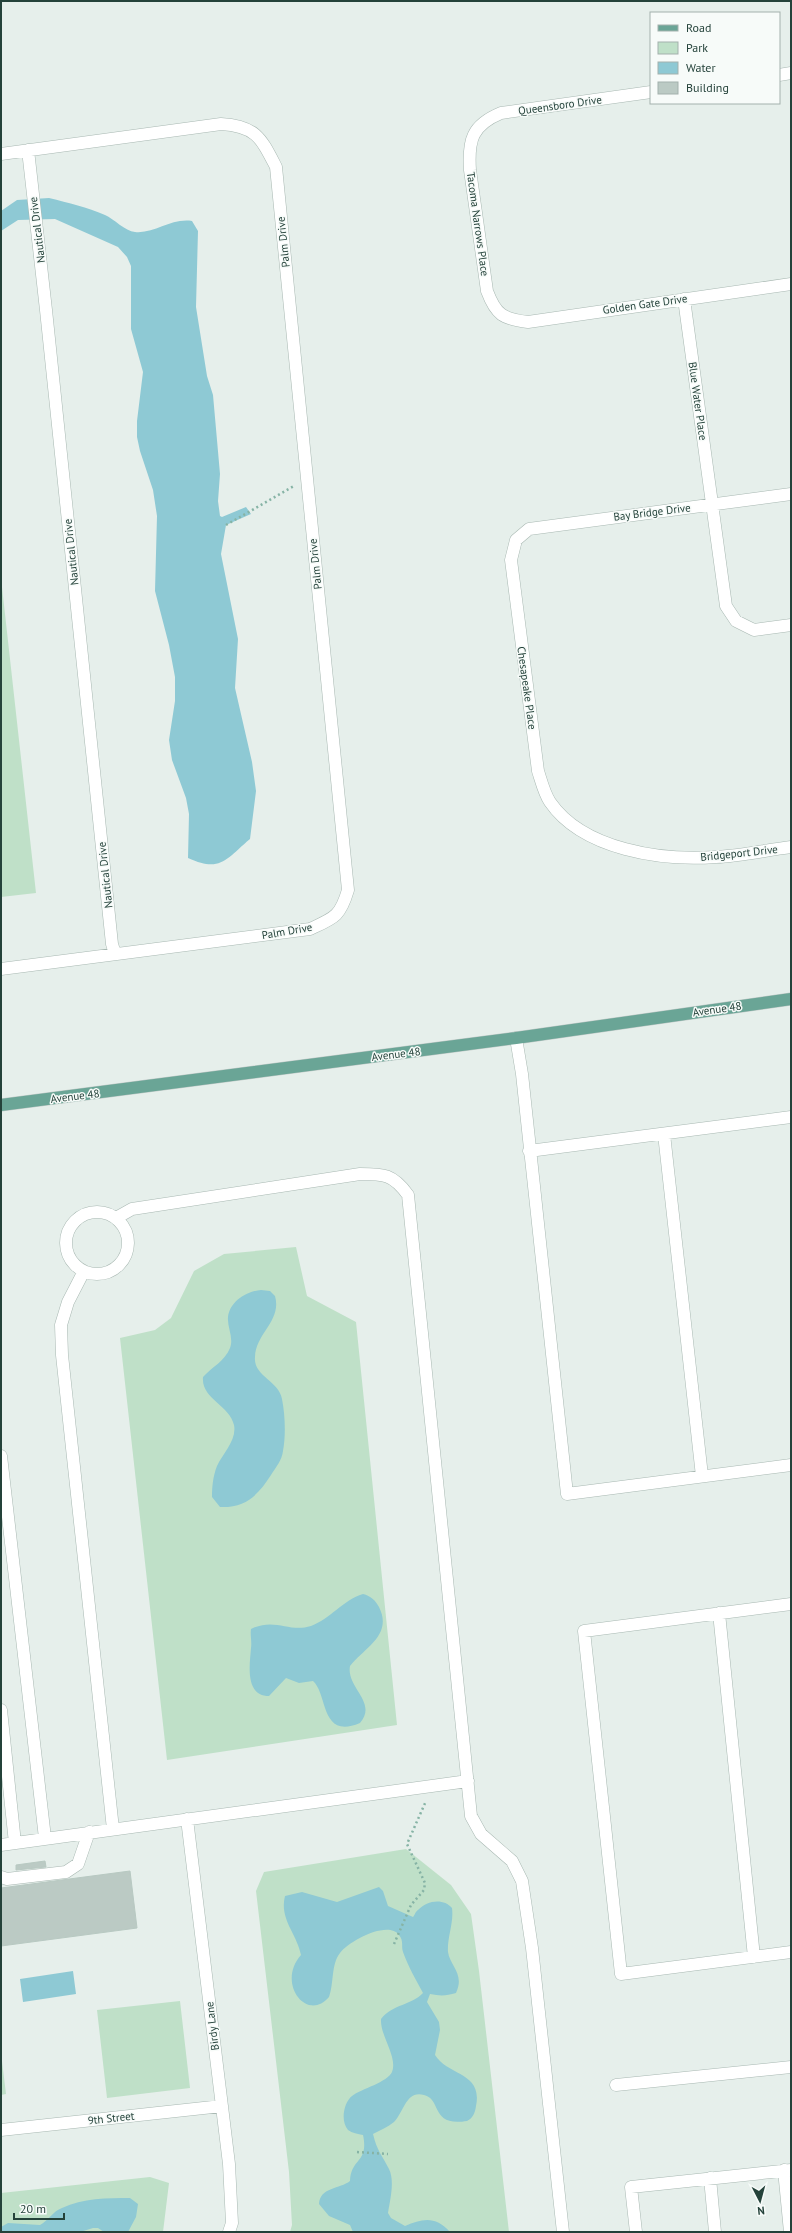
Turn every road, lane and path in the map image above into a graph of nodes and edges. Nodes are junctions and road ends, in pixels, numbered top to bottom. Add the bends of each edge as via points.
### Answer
1 (791, 73) edge
2 (780, 75) edge
3 (650, 92) edge
4 (475, 130) joint
5 (28, 150) junction
6 (1, 154) edge
7 (791, 284) edge
8 (684, 299) junction
9 (500, 315) joint
10 (307, 479) junction
11 (791, 494) edge
12 (712, 504) junction
13 (226, 525) dead end
14 (516, 540) joint
15 (791, 625) edge
16 (572, 826) joint
17 (791, 847) edge
18 (115, 954) junction
19 (1, 969) edge
20 (791, 999) edge
21 (516, 1038) junction
22 (1, 1105) edge
23 (791, 1117) edge
24 (664, 1134) junction
25 (529, 1151) junction
26 (116, 1218) junction
27 (84, 1271) junction
28 (1, 1456) edge
29 (791, 1465) edge
30 (702, 1476) junction
31 (791, 1604) edge
32 (719, 1613) junction
33 (1, 1710) edge
34 (468, 1781) junction
35 (432, 1786) junction
36 (187, 1819) junction
37 (113, 1829) junction
38 (89, 1832) junction
39 (46, 1838) junction
40 (15, 1843) junction
41 (1, 1845) edge
42 (1, 1877) edge
43 (394, 1944) dead end
44 (791, 1952) edge
45 (754, 1957) junction
46 (791, 2067) edge
47 (616, 2084) dead end
48 (222, 2106) junction
49 (1, 2130) edge
50 (357, 2152) dead end
51 (388, 2154) dead end
52 (788, 2170) edge
53 (710, 2178) junction
54 (229, 2232) edge
55 (563, 2232) edge
56 (636, 2232) edge
57 (714, 2232) edge
58 (790, 2232) edge

1 - 2 street
3 - 4 street, Queensboro Drive via 501,113 485,120
4 - 9 street, Tacoma Narrows Place via 469,150 470,170 487,291
5 - 6 street, Palm Drive
5 - 10 street, Palm Drive via 221,124 237,125 259,136 276,167
5 - 18 street, Nautical Drive
7 - 8 street, Golden Gate Drive
8 - 9 street, Golden Gate Drive via 528,322 511,320
8 - 12 street, Blue Water Place
10 - 13 path
10 - 18 street, Palm Drive via 348,890 344,904 335,918 310,929
11 - 12 street, Bay Bridge Drive
12 - 14 street, Bay Bridge Drive via 529,529
12 - 15 street, Blue Water Place via 726,606 736,622 754,630
14 - 16 street, Chesapeake Place via 511,560 512,579 538,771 549,801
16 - 17 street, Bridgeport Drive via 602,842 675,858 716,858
18 - 19 street, Palm Drive
20 - 21 main road, Avenue 48
21 - 22 main road, Avenue 48
21 - 25 street
23 - 24 street
24 - 25 street
24 - 30 street
25 - 30 street via 567,1494
26 - 27 street via 128,1234 129,1244 121,1263 108,1272 93,1274
26 - 27 street via 107,1212 96,1211 76,1218 70,1226 66,1241 69,1257
26 - 34 street via 132,1209 360,1174 386,1174 400,1183 408,1195
27 - 37 street via 68,1302 61,1325 62,1355
28 - 39 street
29 - 30 street
31 - 32 street
32 - 45 street
32 - 45 street via 584,1631 621,1974
33 - 40 street
34 - 35 street
34 - 55 street via 471,1816 481,1834 512,1862 522,1881 532,1948
35 - 36 street
35 - 43 path via 407,1844 425,1883 424,1890 411,1905
36 - 37 street
36 - 48 street, Birdy Lane
37 - 38 street
38 - 39 street
38 - 42 street via 78,1864 66,1872 7,1879
39 - 40 street
40 - 41 street
44 - 45 street
46 - 47 street
48 - 49 street, 9th Street
48 - 54 street, Birdy Lane via 229,2164 232,2223
50 - 51 path
52 - 53 street
52 - 58 street
53 - 56 street via 631,2187
53 - 57 street

